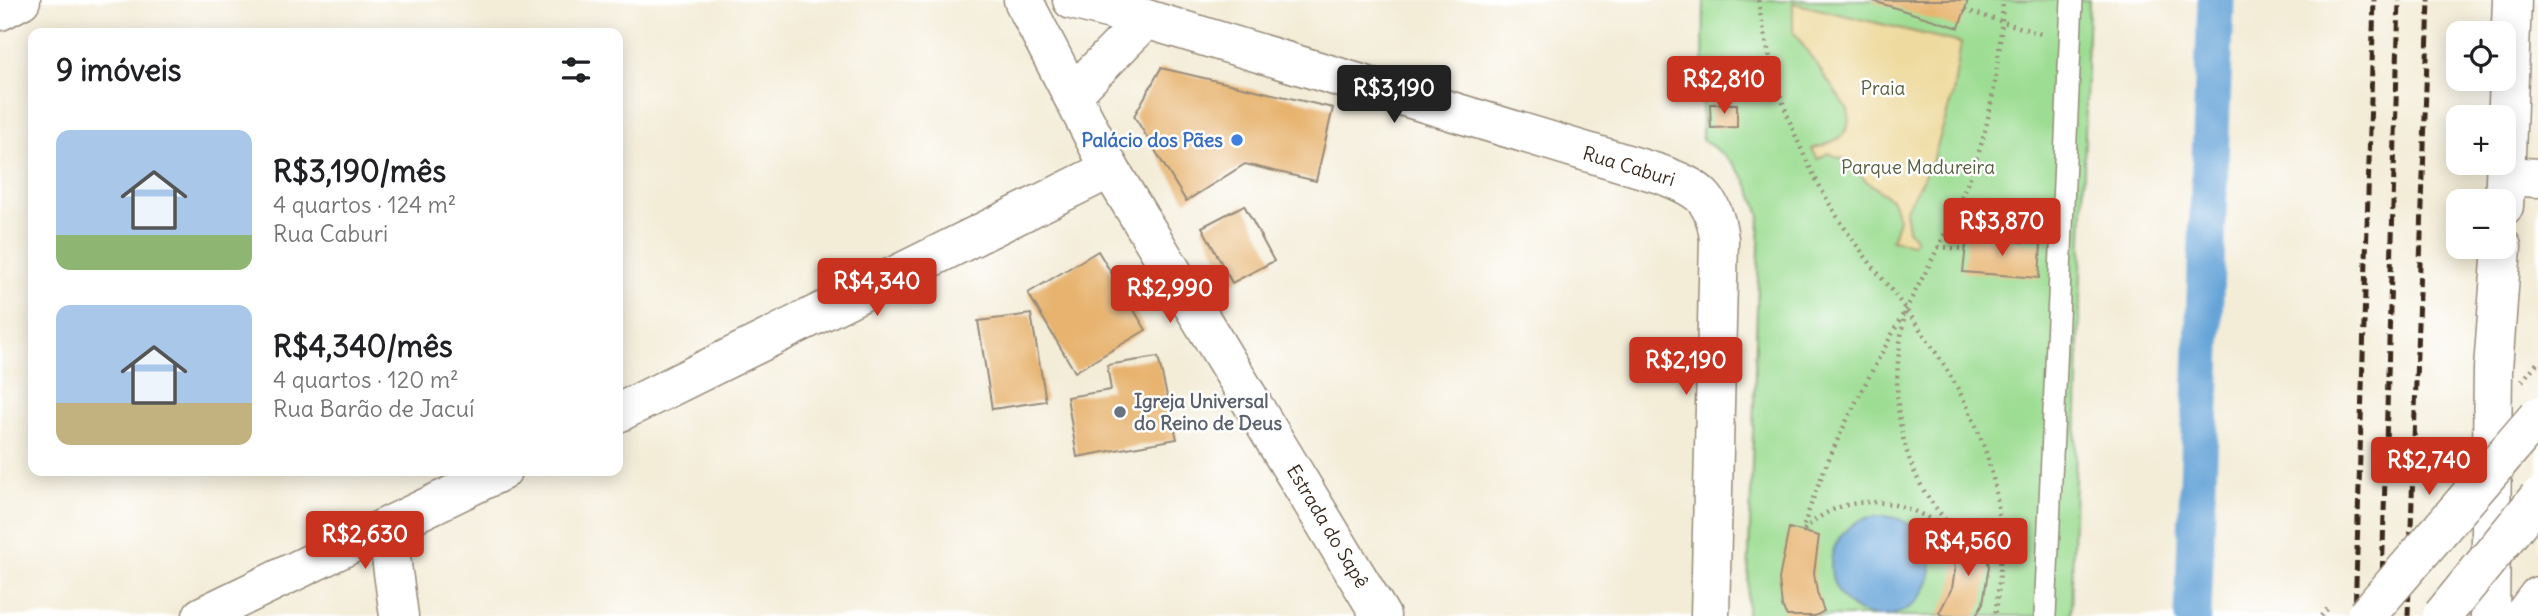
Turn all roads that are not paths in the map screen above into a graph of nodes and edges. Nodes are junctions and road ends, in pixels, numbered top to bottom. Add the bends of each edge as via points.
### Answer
1 (21, 0) edge
2 (1023, 0) edge
3 (1072, 0) edge
4 (2072, 0) edge
5 (2512, 0) edge
6 (0, 11) edge
7 (1146, 19) junction
8 (1072, 95) junction
9 (1110, 169) junction
10 (2516, 187) edge
11 (2500, 259) edge
12 (623, 411) edge
13 (2538, 416) edge
14 (492, 476) edge
15 (2538, 498) edge
16 (387, 528) junction
17 (2538, 596) edge
18 (202, 616) edge
19 (399, 616) edge
20 (1381, 616) edge
21 (1710, 616) edge
22 (2045, 616) edge
23 (2366, 616) edge
24 (2442, 616) edge
25 (2490, 616) edge
26 (2523, 616) edge

1 - 6 street
2 - 8 street, Estrada do Sapê
3 - 7 street, Rua Caburi
4 - 22 lane
5 - 10 street
7 - 8 street
7 - 21 street, Rua Caburi via 1660,174 1701,194 1716,215 1719,239
8 - 9 street, Estrada do Sapê
9 - 12 street
9 - 20 street, Estrada do Sapê
11 - 25 street via 2493,369
13 - 23 street, bridge
14 - 16 street
15 - 24 street, bridge
16 - 18 street
16 - 19 street
17 - 26 street

